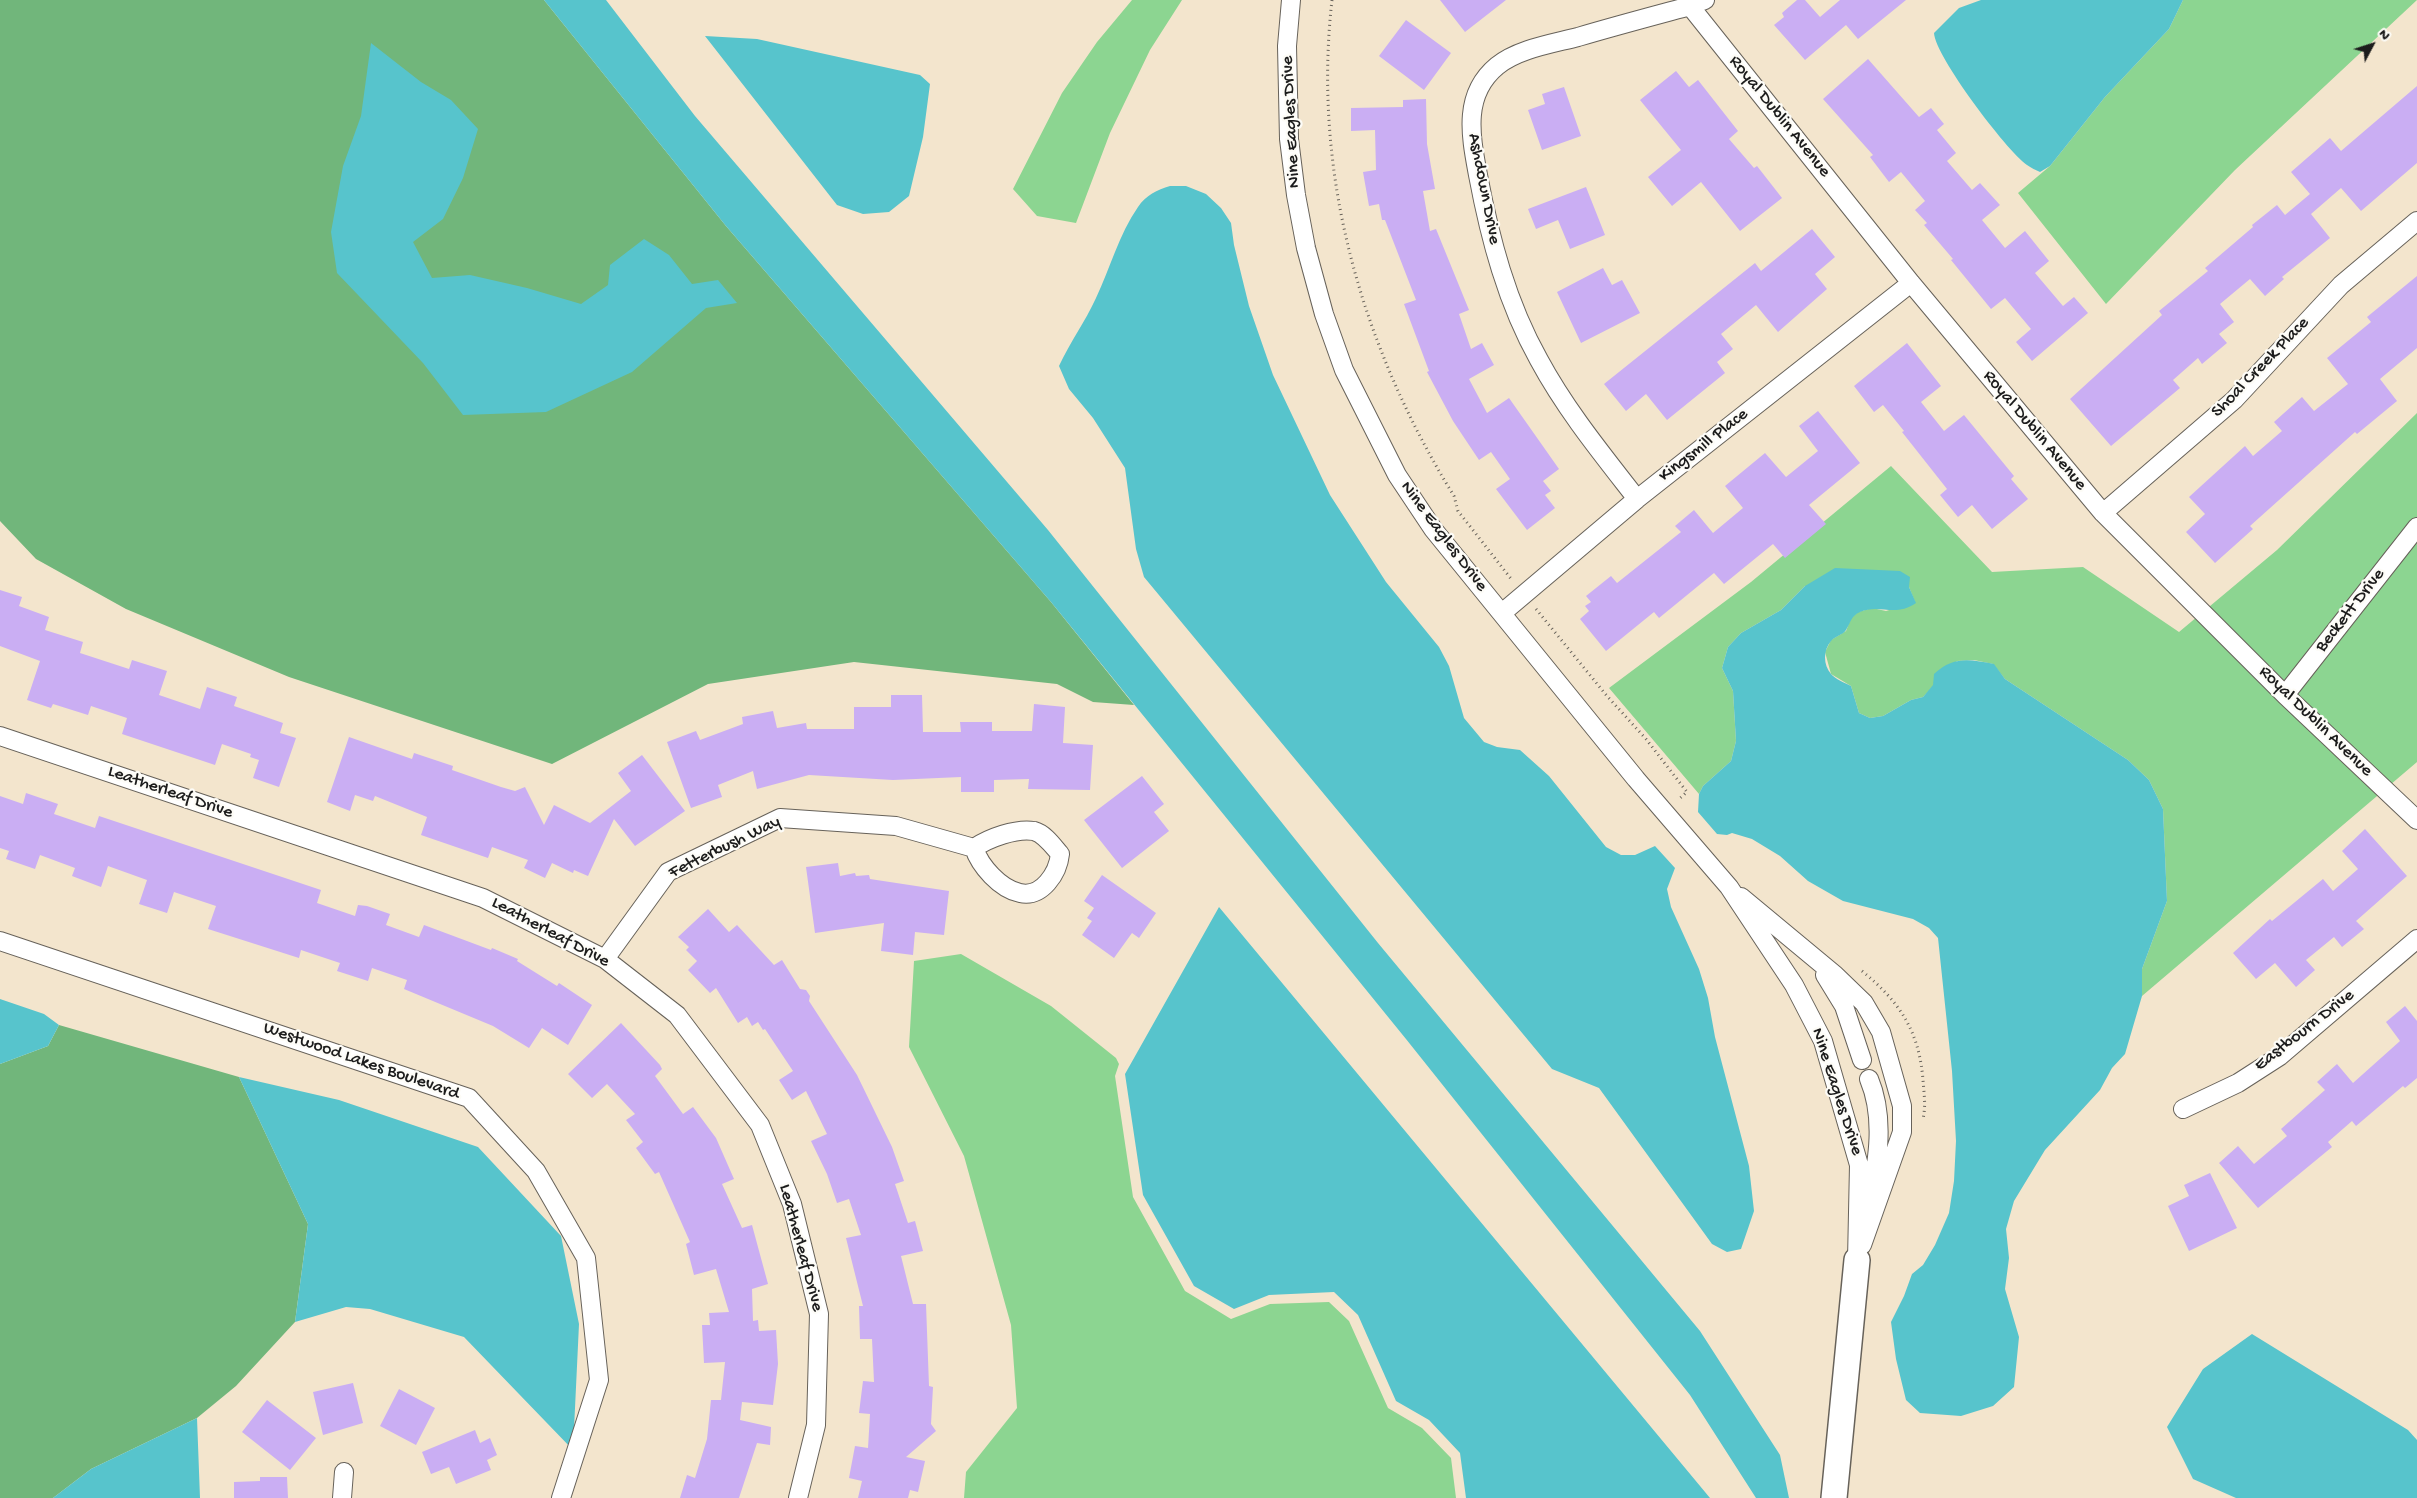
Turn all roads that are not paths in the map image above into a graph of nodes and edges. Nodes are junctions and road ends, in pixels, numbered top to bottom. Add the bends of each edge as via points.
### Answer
1 (1292, 0) edge
2 (1698, 3) edge
3 (2417, 221) edge
4 (1911, 283) junction
5 (1637, 499) junction
6 (2102, 513) junction
7 (2417, 528) edge
8 (1502, 613) junction
9 (2285, 694) junction
10 (0, 736) edge
11 (2417, 820) edge
12 (974, 848) junction
13 (1729, 887) junction
14 (2417, 939) edge
15 (0, 941) edge
16 (605, 959) junction
17 (1816, 959) junction
18 (1862, 1060) dead end
19 (1869, 1079) dead end
20 (2183, 1109) dead end
21 (1857, 1260) junction
22 (344, 1472) dead end
23 (342, 1498) edge
24 (561, 1498) edge
25 (798, 1498) edge
26 (1834, 1498) edge

1 - 8 street, Nine Eagles Drive via 1287,46 1289,139 1306,248 1324,314 1344,370 1396,475 1432,529
2 - 4 street, Royal Dublin Avenue
2 - 5 street, Ashdown Drive via 1530,49 1492,71 1483,81 1471,113 1470,132 1488,233 1506,288 1543,368 1579,424
3 - 6 street, Shoal Creek Place via 2341,285 2234,400
4 - 5 street, Kingsmill Place
4 - 6 street, Royal Dublin Avenue
5 - 8 street, Kingsmill Place
6 - 9 street, Royal Dublin Avenue
7 - 9 street, Beckett Drive
8 - 13 street, Nine Eagles Drive via 1636,779
9 - 11 street, Royal Dublin Avenue
10 - 16 street, Leatherleaf Drive via 483,898
12 - 12 street via 1002,834 1034,831 1049,840 1060,854 1058,867 1044,886 1020,893 1007,888 985,868
12 - 16 street, Fetterbush Way via 896,826 780,818 668,872
13 - 17 street, Nine Eagles Drive
13 - 21 street, Nine Eagles Drive via 1794,985 1823,1042 1859,1165
14 - 20 street, Eastbourn Drive via 2280,1056 2238,1083
15 - 24 street, Westwood Lakes Boulevard via 469,1098 536,1172 586,1258 599,1380
16 - 25 street, Leatherleaf Drive via 677,1014 760,1125 792,1204 819,1314 816,1425
17 - 18 street, Nine Eagles Drive via 1844,1006
17 - 21 street, Nine Eagles Drive via 1864,1003 1881,1032 1902,1106 1902,1132
19 - 21 street, Nine Eagles Drive via 1876,1094 1879,1122 1877,1167
21 - 26 street, Nine Eagles Drive
22 - 23 street

